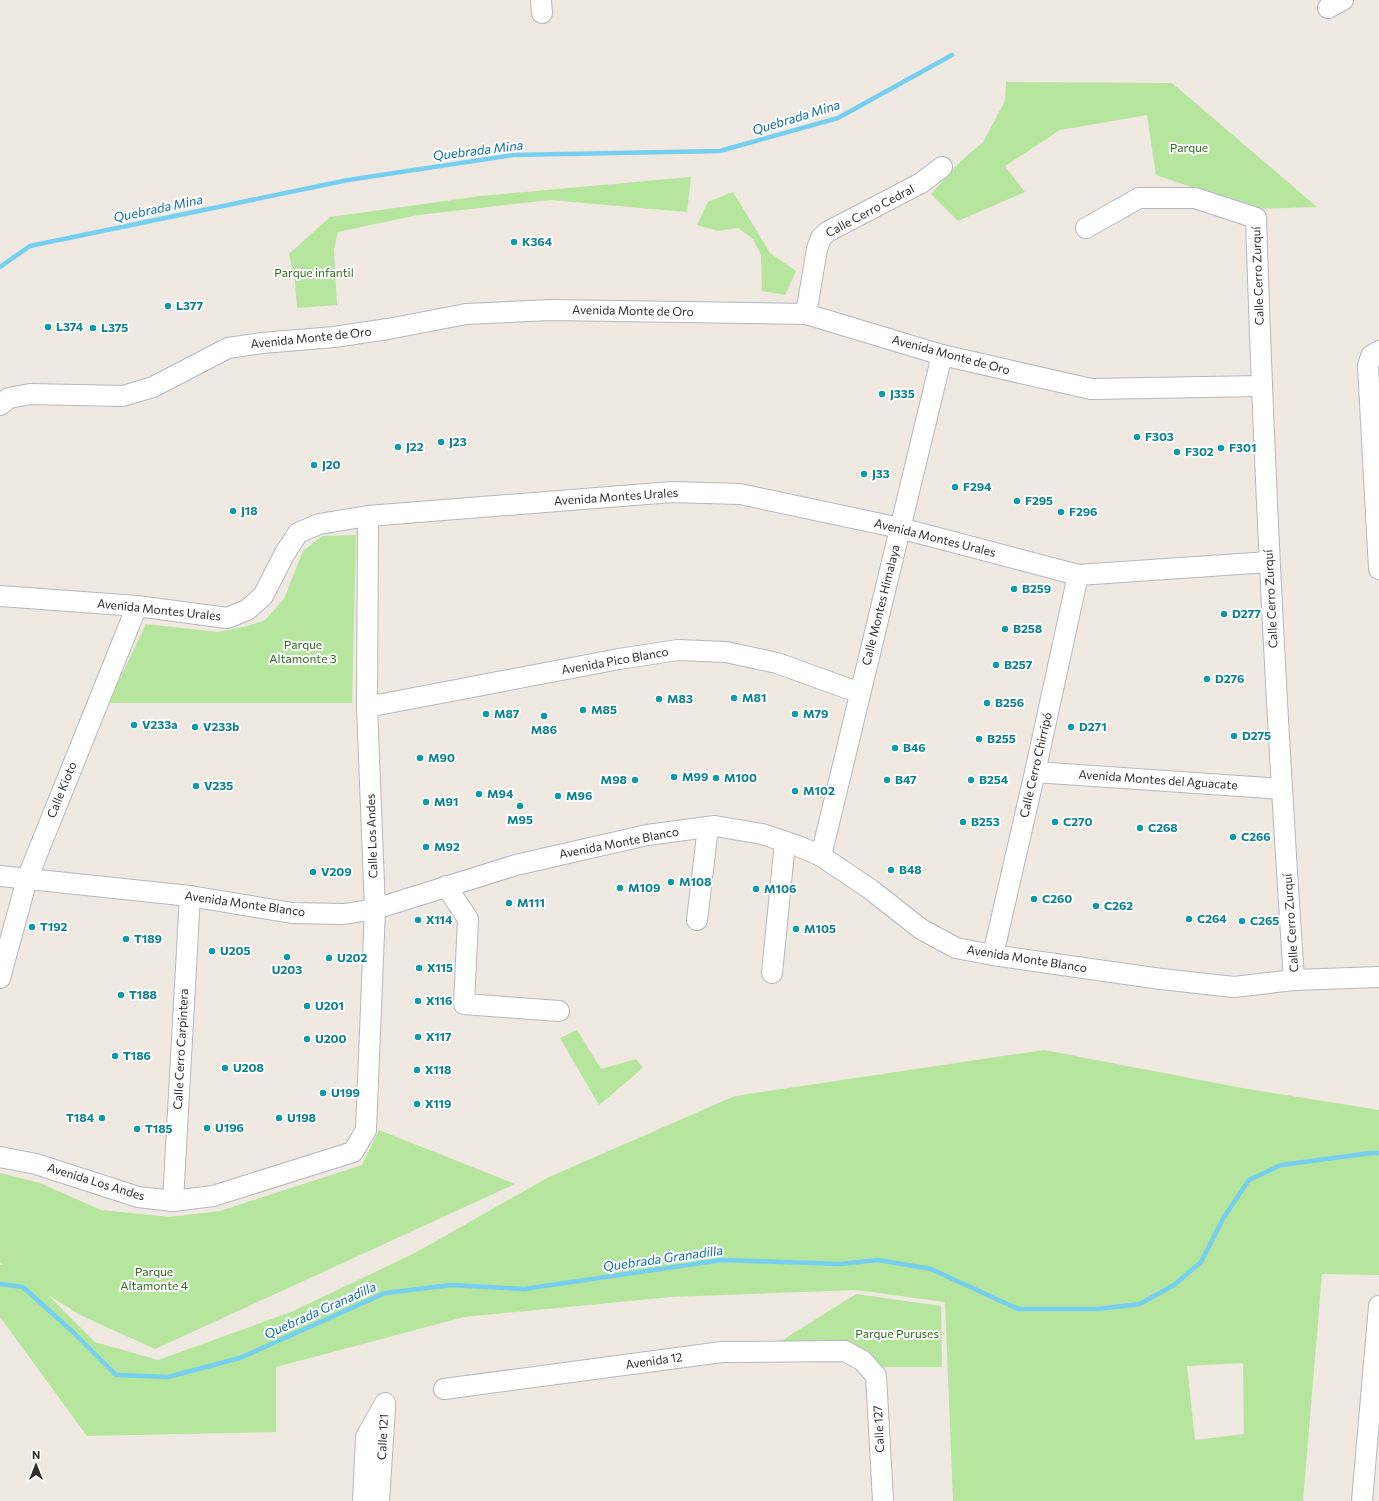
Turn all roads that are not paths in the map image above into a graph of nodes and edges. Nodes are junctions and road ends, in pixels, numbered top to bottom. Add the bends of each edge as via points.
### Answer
1 (942, 167) dead end
2 (1086, 228) dead end
3 (806, 314) junction
4 (1379, 351) edge
5 (942, 354) junction
6 (1262, 386) junction
7 (4, 402) edge
8 (1377, 510) edge
9 (368, 516) junction
10 (900, 528) junction
11 (1269, 562) junction
12 (1379, 569) edge
13 (1078, 575) junction
14 (0, 596) edge
15 (137, 606) junction
16 (860, 693) junction
17 (367, 707) junction
18 (1035, 772) junction
19 (1282, 788) junction
20 (708, 827) junction
21 (785, 842) junction
22 (821, 856) junction
23 (0, 876) edge
24 (27, 878) junction
25 (446, 886) junction
26 (190, 896) junction
27 (375, 910) junction
28 (696, 920) dead end
29 (993, 955) junction
30 (772, 973) dead end
31 (1379, 977) edge
32 (0, 978) edge
33 (1294, 980) junction
34 (560, 1011) dead end
35 (353, 1152) joint
36 (0, 1157) edge
37 (173, 1201) junction
38 (1379, 1306) edge
39 (863, 1361) joint
40 (444, 1389) dead end
41 (363, 1501) edge
42 (379, 1501) edge
43 (883, 1501) edge
44 (1362, 1501) edge

1 - 3 street, Calle Cerro Cedral via 921,183 820,238
2 - 6 street, Calle Cerro Zurquí via 1139,198 1195,198 1256,218
3 - 5 street, Avenida Monte de Oro
3 - 7 street, Avenida Monte de Oro via 551,310 466,314 334,338 228,348 153,387 123,396 30,394
4 - 8 street via 1371,356 1368,366
5 - 6 street, Avenida Monte de Oro via 1091,389
5 - 10 street, Calle Montes Himalaya
6 - 11 street, Calle Cerro Zurquí
8 - 12 street
9 - 10 street, Avenida Montes Urales via 672,492 740,494
9 - 15 street, Avenida Montes Urales via 319,524 298,533 263,596 248,610 226,618
9 - 17 street, Calle Los Andes
10 - 13 street, Avenida Montes Urales
10 - 16 street, Calle Montes Himalaya
11 - 13 street, Avenida Montes Urales
11 - 19 street, Calle Cerro Zurquí
13 - 18 street, Calle Cerro Chirripó
14 - 15 street, Avenida Montes Urales
15 - 24 street, Calle Kioto
16 - 17 street, Avenida Pico Blanco via 777,663 726,652 678,650
16 - 22 street, Calle Montes Himalaya
17 - 27 street, Calle Los Andes
18 - 19 street, Avenida Montes del Aguacate
18 - 29 street, Calle Cerro Chirripó
19 - 33 street, Calle Cerro Zurquí
20 - 21 street, Avenida Monte Blanco via 762,834
20 - 25 street, Avenida Monte Blanco via 647,835 516,865
20 - 28 street
21 - 22 street, Avenida Monte Blanco
21 - 30 street
22 - 29 street, Avenida Monte Blanco via 870,889 921,929 956,948
23 - 24 street, Avenida Monte Blanco
24 - 26 street, Avenida Monte Blanco
24 - 32 street, Calle Kioto
25 - 27 street, Avenida Monte Blanco
25 - 34 street via 468,919 464,1004
26 - 27 street, Avenida Monte Blanco via 292,913 344,914
26 - 37 street, Calle Cerro Carpintera
27 - 35 street, Calle Los Andes via 366,1130
29 - 33 street, Avenida Monte Blanco via 1234,987
31 - 33 street, Avenida Monte Blanco
35 - 37 street, Avenida Los Andes via 213,1196
36 - 37 street, Avenida Los Andes via 36,1164 138,1197
38 - 44 street
39 - 40 street, Avenida 12 via 845,1351 722,1352
39 - 43 street, Calle 127 via 876,1376
41 - 42 street, Calle 121 via 366,1437 385,1403

